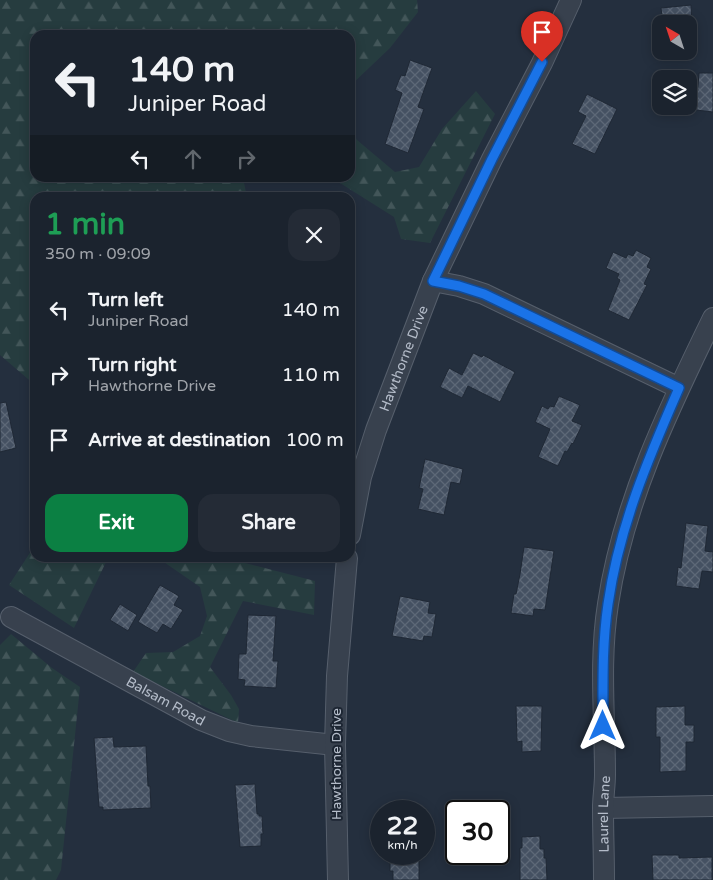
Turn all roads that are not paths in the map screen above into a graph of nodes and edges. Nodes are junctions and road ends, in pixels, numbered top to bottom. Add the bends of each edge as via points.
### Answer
1 (571, 0) edge
2 (433, 281) junction
3 (713, 318) edge
4 (679, 388) junction
5 (355, 509) edge
6 (347, 562) edge
7 (11, 616) dead end
8 (335, 745) junction
9 (713, 806) edge
10 (603, 808) junction
11 (338, 880) edge
12 (604, 880) edge

1 - 2 street, Hawthorne Drive
2 - 4 street via 484,294
2 - 5 street, Hawthorne Drive via 376,430
3 - 4 street, Laurel Lane
4 - 10 street, Laurel Lane via 643,472 616,560 603,658
6 - 8 street, Hawthorne Drive
7 - 8 street, Balsam Road via 201,720 251,736
8 - 11 street, Hawthorne Drive
9 - 10 street
10 - 12 street, Laurel Lane

